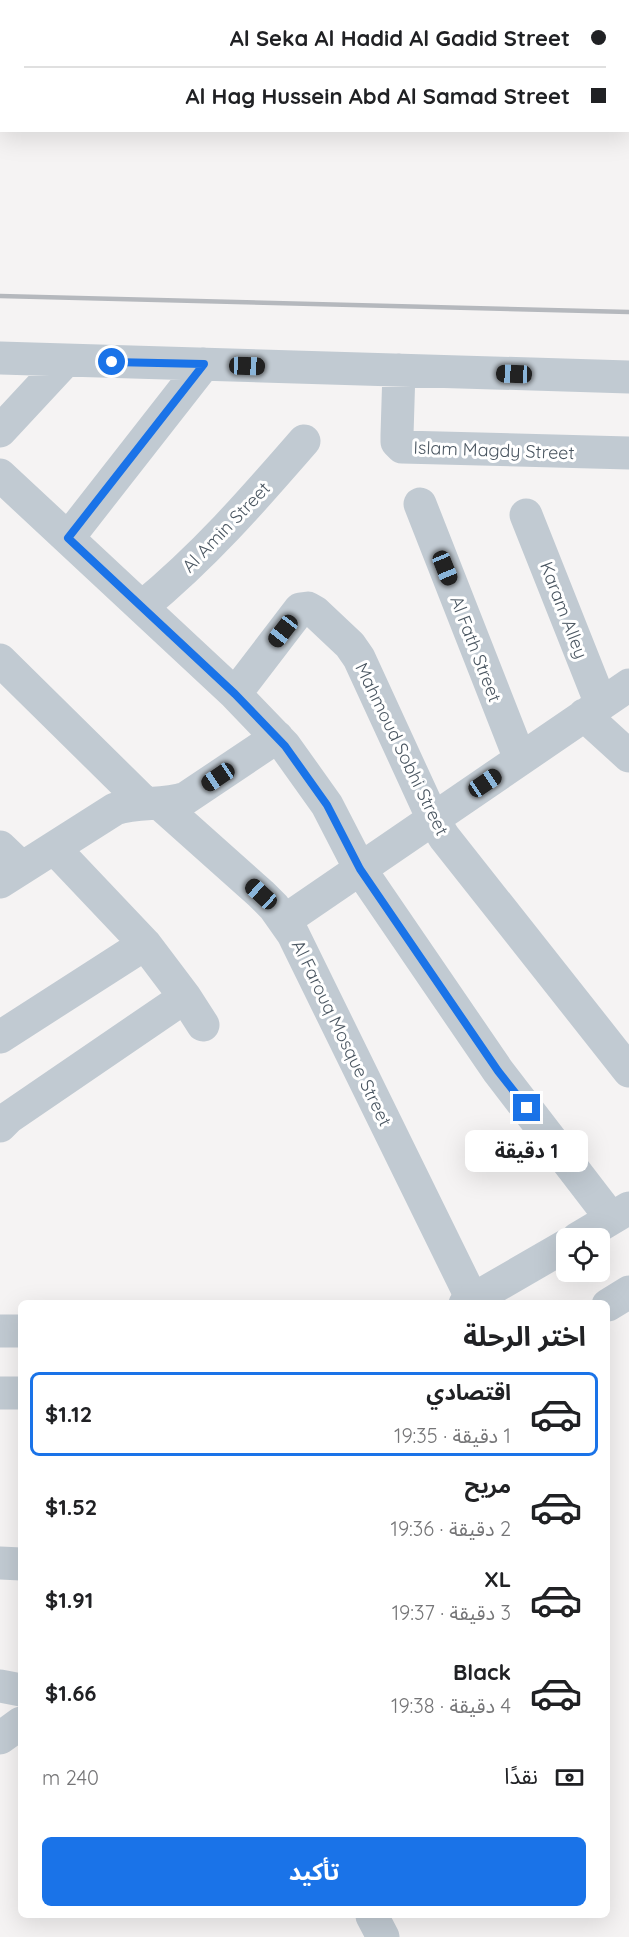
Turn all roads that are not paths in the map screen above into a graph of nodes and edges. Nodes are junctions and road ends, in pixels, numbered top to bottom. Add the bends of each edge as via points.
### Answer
1 (0, 358) edge
2 (66, 360) junction
3 (204, 364) junction
4 (399, 370) junction
5 (629, 377) edge
6 (0, 431) edge
7 (304, 441) dead end
8 (629, 453) edge
9 (0, 475) edge
10 (420, 504) dead end
11 (526, 515) dead end
12 (68, 538) junction
13 (142, 607) junction
14 (0, 660) edge
15 (629, 685) edge
16 (235, 694) junction
17 (592, 710) junction
18 (277, 737) junction
19 (629, 756) edge
20 (520, 759) junction
21 (152, 803) junction
22 (433, 819) junction
23 (54, 848) junction
24 (7, 866) edge
25 (360, 869) junction
26 (284, 921) junction
27 (146, 945) junction
28 (185, 997) junction
29 (203, 1025) dead end
30 (0, 1037) edge
31 (629, 1071) edge
32 (0, 1126) edge
33 (620, 1213) edge
34 (595, 1228) edge
35 (556, 1251) edge
36 (629, 1292) edge
37 (468, 1300) edge
38 (472, 1300) edge
39 (610, 1304) edge
40 (0, 1331) edge
41 (18, 1331) edge
42 (0, 1393) edge
43 (18, 1393) edge
44 (0, 1563) edge
45 (18, 1564) edge
46 (0, 1686) edge
47 (18, 1689) edge
48 (373, 1918) edge
49 (382, 1937) edge

1 - 2 street
2 - 3 street
2 - 6 street
3 - 4 street
3 - 12 street
4 - 5 street
4 - 8 street, Islam Magdy Street via 397,442 402,447
7 - 13 street, Al Amin Street via 227,529
9 - 12 street
10 - 20 street, Al Fath Street
11 - 17 street, Karam Alley
12 - 13 street
13 - 16 street
14 - 21 street, Al Farouq Mosque Street
15 - 17 street
16 - 18 street
16 - 22 street, Mahmoud Sobhi Street via 300,609 315,612 359,658
17 - 19 street
17 - 20 street
18 - 21 street via 186,798
18 - 25 street via 327,805
20 - 22 street
21 - 23 street via 115,809
21 - 26 street, Al Farouq Mosque Street via 261,894
22 - 25 street
22 - 31 street, Mahmoud Sobhi Street via 457,855
23 - 24 street
23 - 27 street
25 - 26 street
25 - 33 street via 498,1071
26 - 37 street, Al Farouq Mosque Street
27 - 28 street
27 - 30 street
28 - 29 street
28 - 32 street
33 - 34 street
35 - 38 street
36 - 39 street
40 - 41 street
42 - 43 street
44 - 45 street
46 - 47 street
48 - 49 street

